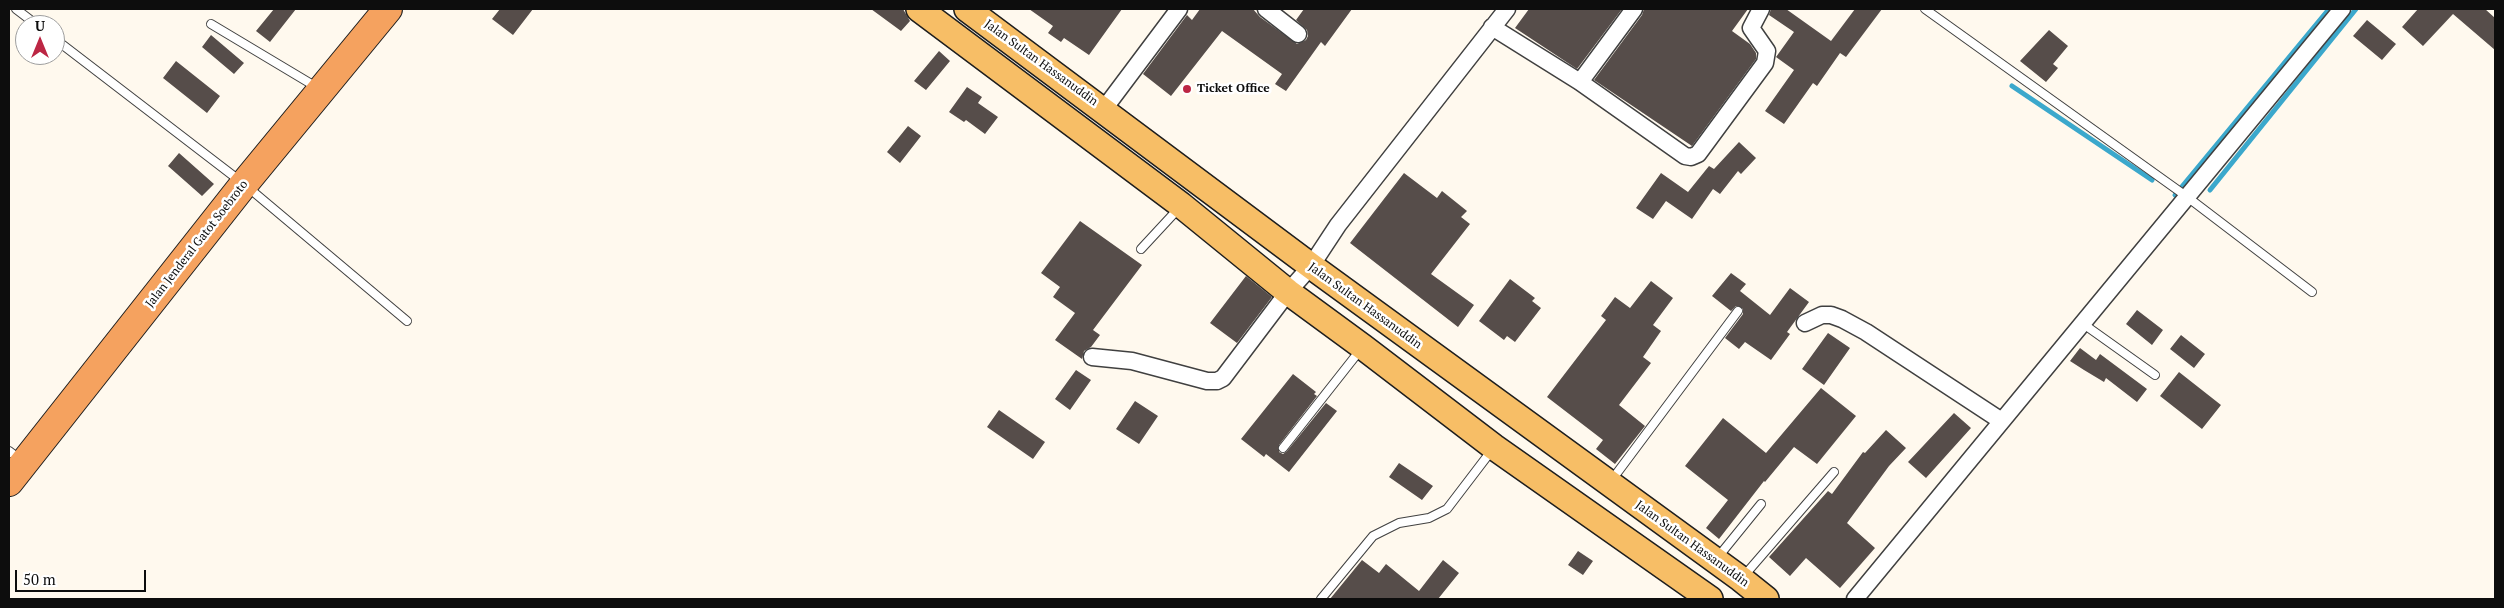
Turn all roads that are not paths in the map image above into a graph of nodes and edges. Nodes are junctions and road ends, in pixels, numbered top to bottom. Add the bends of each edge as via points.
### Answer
1 (388, 9) edge
2 (918, 9) edge
3 (967, 9) edge
4 (1179, 9) edge
5 (1266, 9) edge
6 (1507, 9) edge
7 (1634, 9) edge
8 (1761, 9) edge
9 (1925, 9) edge
10 (2342, 9) edge
11 (211, 24) dead end
12 (1492, 27) junction
13 (1298, 34) dead end
14 (65, 47) edge
15 (1580, 82) junction
16 (322, 90) junction
17 (1104, 109) junction
18 (244, 184) junction
19 (2186, 196) junction
20 (1181, 205) junction
21 (1141, 249) dead end
22 (1310, 266) junction
23 (1288, 292) junction
24 (2312, 292) dead end
25 (1738, 311) dead end
26 (407, 321) dead end
27 (1805, 323) dead end
28 (2082, 323) junction
29 (1363, 347) junction
30 (1092, 357) dead end
31 (2155, 374) dead end
32 (2000, 420) junction
33 (1494, 447) junction
34 (1283, 448) dead end
35 (14, 465) edge
36 (1834, 472) dead end
37 (1609, 484) junction
38 (1761, 504) dead end
39 (1716, 561) junction
40 (1741, 578) junction
41 (1321, 599) edge
42 (1710, 599) edge
43 (1766, 599) edge
44 (1855, 599) edge

1 - 16 highway, Jalan Jenderal Gatot Soebroto
2 - 20 main road
3 - 17 main road, Jalan Sultan Hassanuddin
4 - 17 street
5 - 13 street
6 - 12 street
7 - 15 street
8 - 15 street via 1751,28 1767,57 1695,156 1685,156
9 - 19 lane
10 - 19 street
11 - 16 lane
12 - 15 street
12 - 22 street via 1338,225
14 - 18 lane
16 - 18 highway, Jalan Jenderal Gatot Soebroto
17 - 22 main road, Jalan Sultan Hassanuddin
18 - 26 lane
18 - 35 highway, Jalan Jenderal Gatot Soebroto
19 - 24 lane
19 - 28 street
20 - 21 lane
20 - 23 main road
22 - 23 street
22 - 37 main road, Jalan Sultan Hassanuddin
23 - 29 main road
23 - 30 street via 1217,382 1132,360
25 - 37 lane
27 - 32 street via 1822,315 1842,319
28 - 31 lane
28 - 32 street
29 - 33 main road
29 - 34 lane
32 - 44 street
33 - 41 lane via 1447,509 1429,518 1399,523 1373,536
33 - 42 main road
36 - 40 lane
37 - 39 main road, Jalan Sultan Hassanuddin
38 - 39 lane
39 - 40 main road, Jalan Sultan Hassanuddin
40 - 43 main road, Jalan Sultan Hassanuddin

